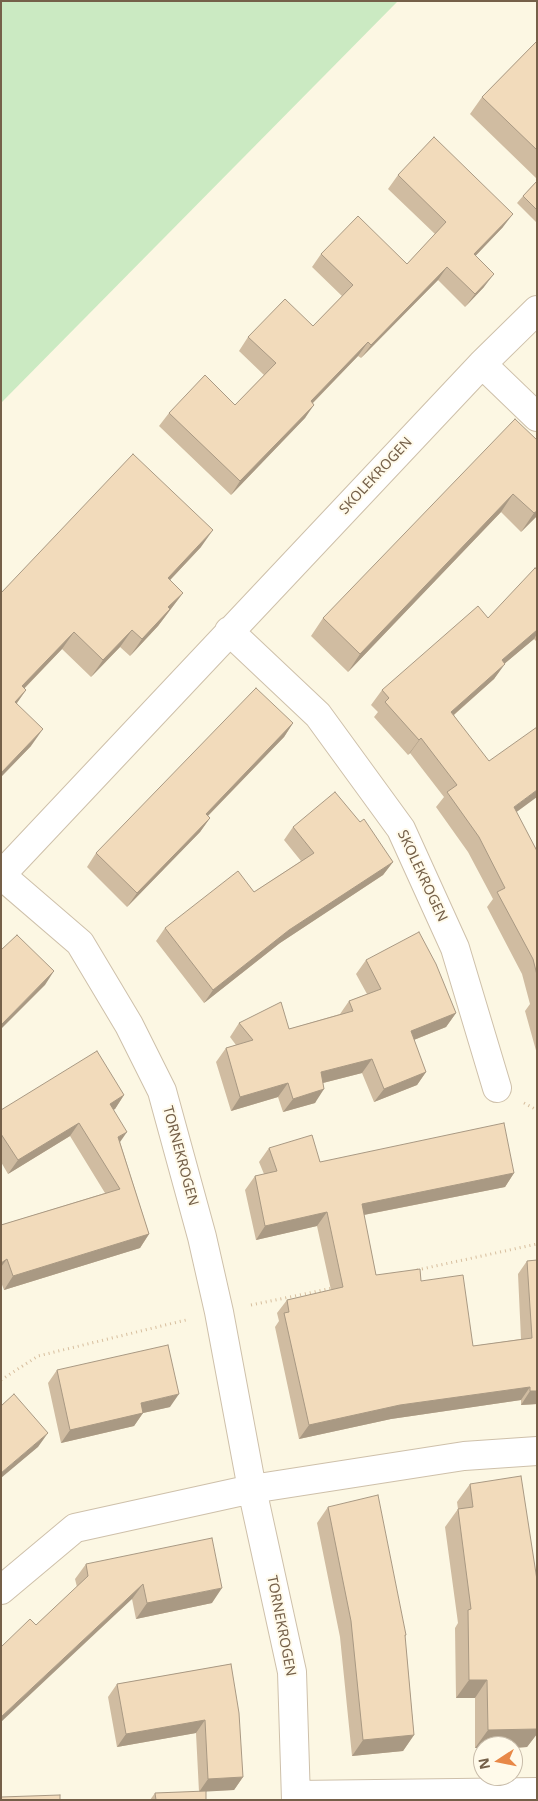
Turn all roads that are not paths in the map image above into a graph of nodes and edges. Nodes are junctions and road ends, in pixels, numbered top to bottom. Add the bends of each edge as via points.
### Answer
1 (537, 310) edge
2 (482, 364) junction
3 (537, 417) edge
4 (229, 631) junction
5 (1, 875) edge
6 (497, 1088) dead end
7 (537, 1451) edge
8 (252, 1489) junction
9 (1, 1590) edge
10 (537, 1792) edge
11 (296, 1797) edge

1 - 2 street, SKOLEKROGEN
2 - 3 street
2 - 4 street, SKOLEKROGEN
4 - 5 street, SKOLEKROGEN
4 - 6 street, SKOLEKROGEN via 318,715 401,829 455,948
5 - 8 street, TORNEKROGEN via 80,943 133,1033 162,1091 219,1312
7 - 8 street via 464,1456
8 - 9 street via 75,1528
8 - 11 street, TORNEKROGEN via 292,1672
10 - 11 street, TORNEKROGEN

